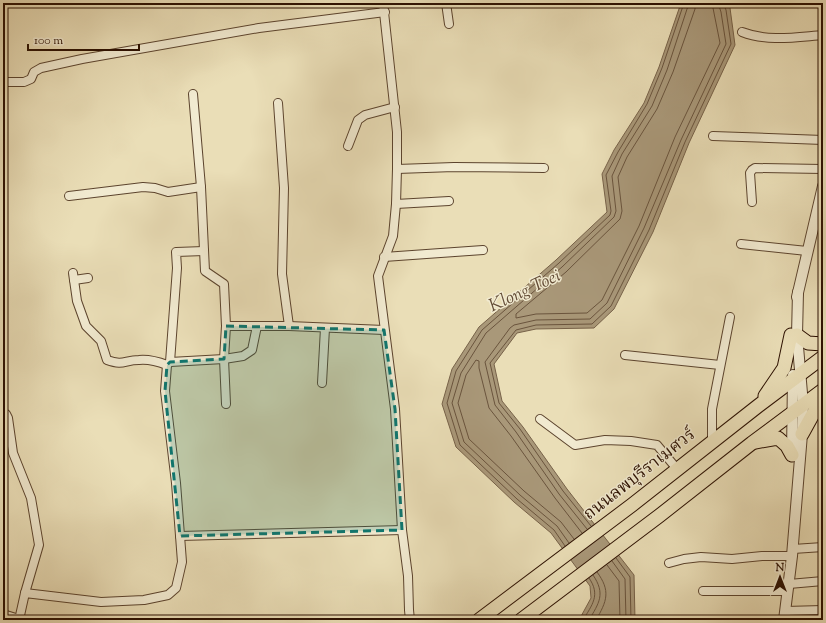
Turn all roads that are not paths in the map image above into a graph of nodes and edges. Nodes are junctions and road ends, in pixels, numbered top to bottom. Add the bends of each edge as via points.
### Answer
1 (383, 3) edge
2 (446, 3) edge
3 (385, 12) junction
4 (449, 24) dead end
5 (742, 32) dead end
6 (823, 34) edge
7 (3, 82) edge
8 (193, 94) dead end
9 (278, 102) dead end
10 (395, 107) junction
11 (713, 136) dead end
12 (823, 140) edge
13 (348, 146) dead end
14 (544, 168) dead end
15 (397, 169) junction
16 (823, 169) edge
17 (823, 186) edge
18 (201, 187) junction
19 (69, 196) dead end
20 (449, 201) dead end
21 (752, 202) dead end
22 (396, 204) junction
23 (818, 224) edge
24 (741, 244) dead end
25 (483, 250) dead end
26 (204, 251) junction
27 (807, 251) junction
28 (384, 257) junction
29 (88, 278) dead end
30 (730, 318) dead end
31 (226, 326) junction
32 (257, 326) junction
33 (289, 326) junction
34 (325, 328) junction
35 (384, 330) junction
36 (794, 335) junction
37 (823, 344) edge
38 (625, 355) dead end
39 (823, 357) edge
40 (224, 359) junction
41 (169, 363) junction
42 (720, 365) junction
43 (797, 377) junction
44 (322, 382) dead end
45 (823, 390) edge
46 (823, 396) edge
47 (226, 404) dead end
48 (758, 406) junction
49 (798, 408) junction
50 (3, 413) edge
51 (540, 420) dead end
52 (802, 434) junction
53 (712, 442) junction
54 (752, 443) junction
55 (792, 455) junction
56 (677, 469) junction
57 (797, 502) junction
58 (402, 530) junction
59 (180, 536) junction
60 (823, 547) edge
61 (792, 553) junction
62 (669, 563) dead end
63 (823, 581) edge
64 (789, 587) junction
65 (703, 591) dead end
66 (26, 593) junction
67 (823, 610) edge
68 (3, 614) edge
69 (785, 615) edge
70 (19, 620) edge
71 (410, 620) edge
72 (478, 620) edge
73 (521, 620) edge

1 - 3 street
2 - 4 street
3 - 7 street via 259,28 82,59 41,68 34,72 31,79 24,82
3 - 10 street
5 - 6 street via 769,38
8 - 18 street
9 - 33 street via 284,188 282,274
10 - 13 street via 365,115 358,120
10 - 15 street via 398,132
11 - 12 street
14 - 15 street
15 - 22 street
16 - 21 street via 755,168 750,173
17 - 23 street
18 - 19 street via 168,192 143,187
18 - 26 street
20 - 22 street
22 - 28 street via 393,236
23 - 27 street
24 - 27 street
25 - 28 street
26 - 31 street via 205,271 224,284
26 - 41 street via 176,252 177,268
27 - 36 street via 798,292
28 - 35 street via 378,276
29 - 41 street via 74,277 77,301 86,326 100,341 107,360 118,364 138,360
30 - 42 street
31 - 32 street
31 - 40 street
32 - 33 street
32 - 40 street via 252,350 243,356
33 - 34 street
34 - 35 street
34 - 44 street
35 - 58 street via 395,409
36 - 37 main road via 808,344
36 - 43 street
36 - 48 main road via 784,368
38 - 42 street
39 - 43 main road, ถนนลพบุรีราเมศวร์
40 - 41 street
40 - 47 street
41 - 59 street via 165,391
42 - 53 street via 712,409
43 - 48 main road, ถนนลพบุรีราเมศวร์
43 - 49 street
45 - 49 main road
46 - 52 main road
48 - 53 main road, ถนนลพบุรีราเมศวร์
49 - 52 street
49 - 54 main road
49 - 55 street
50 - 66 street via 8,418 13,453 31,498 39,545
51 - 56 street via 575,445 605,440 631,440 657,445
52 - 57 street
53 - 56 main road, ถนนลพบุรีราเมศวร์
54 - 55 main road via 778,438 788,446
54 - 73 main road
55 - 57 street
56 - 72 main road, ถนนลพบุรีราเมศวร์
57 - 61 street
58 - 59 street
58 - 71 street
59 - 66 street via 182,562 176,588 168,595 144,600 101,602
60 - 61 street
61 - 62 street via 732,559 701,557
61 - 64 street
63 - 64 street
64 - 65 street
64 - 69 street
66 - 70 street
67 - 69 street
68 - 70 street

